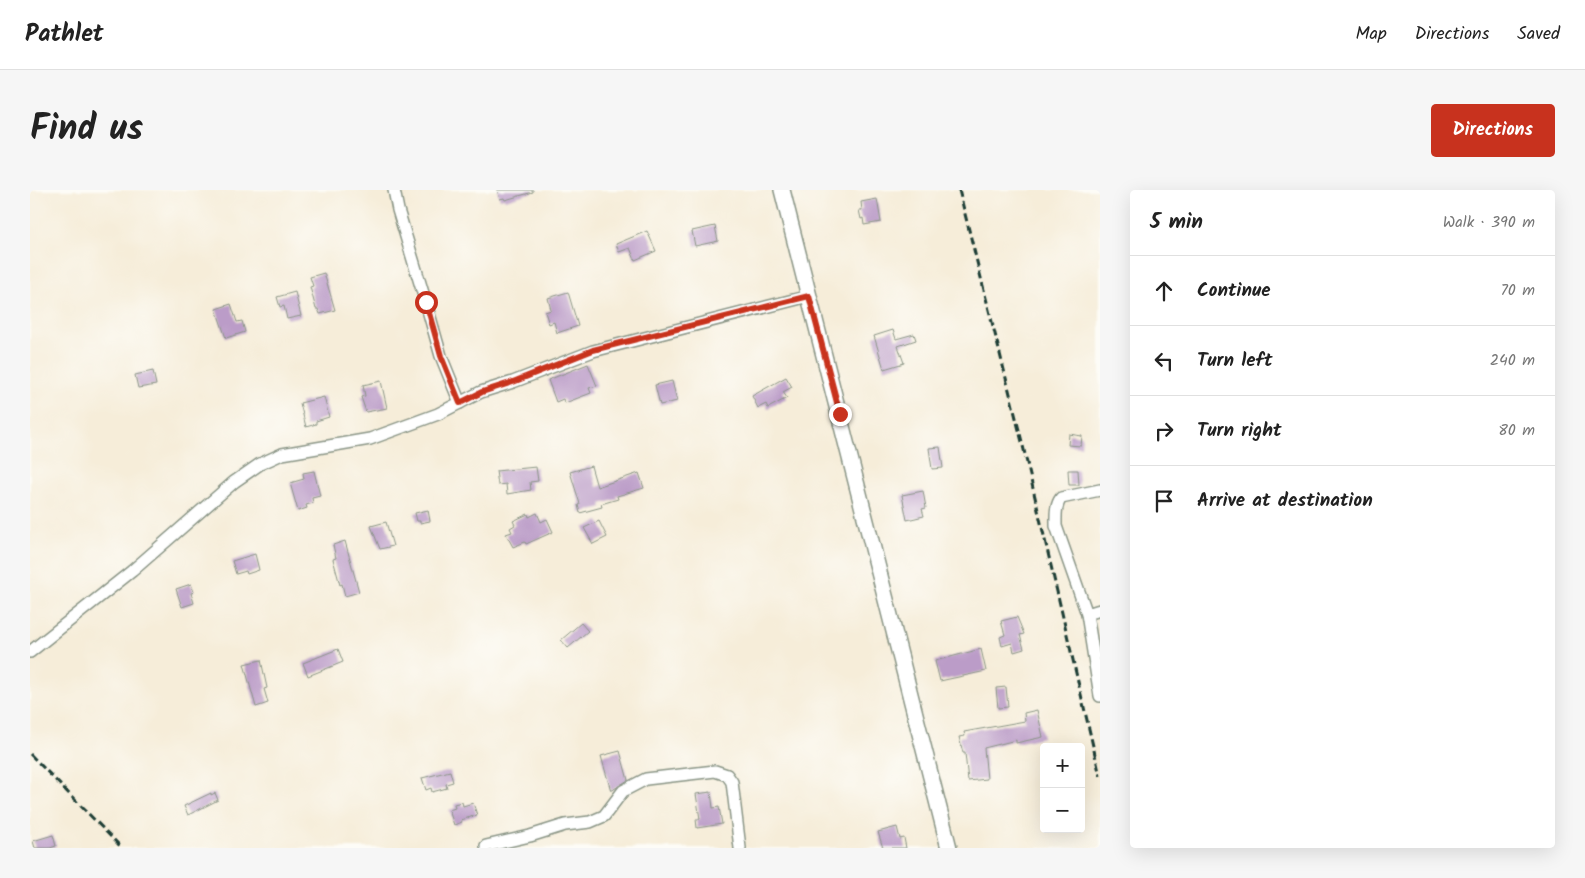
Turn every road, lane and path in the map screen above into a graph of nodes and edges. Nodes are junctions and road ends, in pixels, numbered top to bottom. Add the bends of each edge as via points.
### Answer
1 (394, 190) edge
2 (782, 190) edge
3 (809, 296) junction
4 (460, 403) junction
5 (1100, 490) edge
6 (1100, 610) edge
7 (1087, 614) junction
8 (30, 652) edge
9 (1100, 696) edge
10 (486, 846) dead end
11 (740, 848) edge
12 (949, 848) edge

1 - 4 street via 441,356
2 - 3 street
3 - 4 street via 593,350
3 - 12 street
4 - 8 street via 370,439 282,454 260,464 234,482 132,571
5 - 7 street via 1061,498 1056,511 1056,526
6 - 7 street
7 - 9 street
10 - 11 street via 590,822 604,816 623,791 646,779 715,771 727,775 732,782

